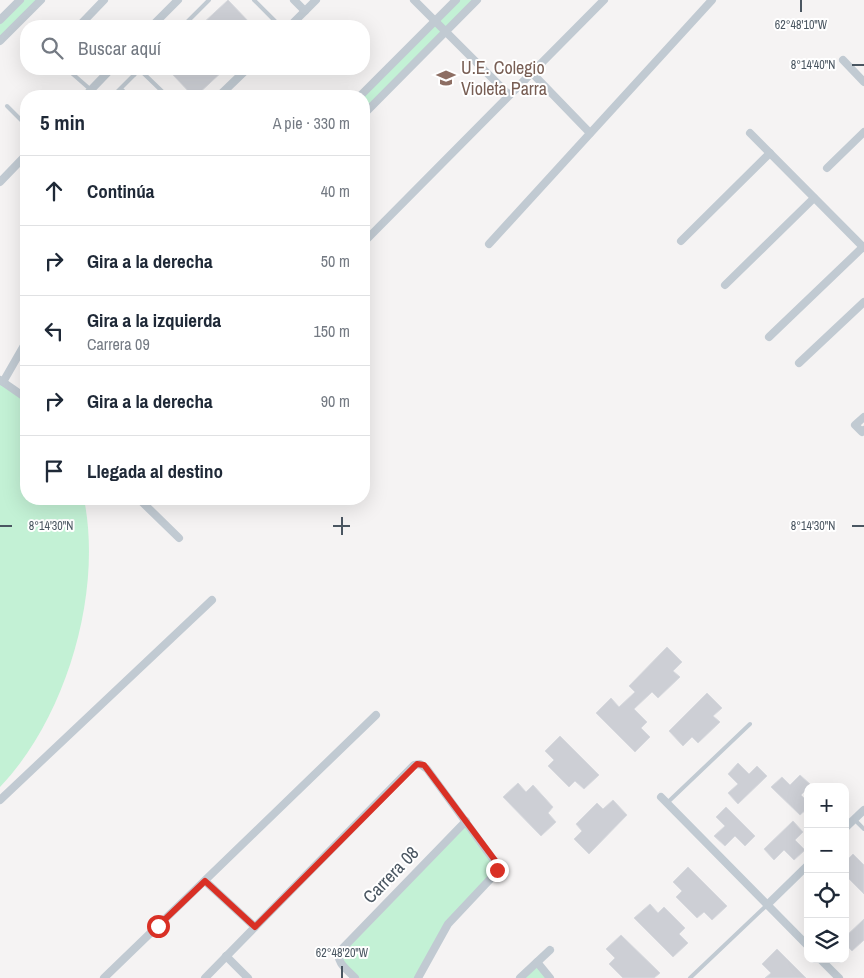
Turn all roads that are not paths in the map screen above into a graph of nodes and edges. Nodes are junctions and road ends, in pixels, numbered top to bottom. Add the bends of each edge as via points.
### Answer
1 (20, 0) edge
2 (40, 0) edge
3 (104, 0) edge
4 (165, 0) edge
5 (178, 0) edge
6 (210, 0) edge
7 (254, 0) edge
8 (294, 0) edge
9 (316, 0) edge
10 (414, 0) edge
11 (456, 0) edge
12 (477, 0) edge
13 (604, 0) edge
14 (712, 0) edge
15 (172, 6) junction
16 (304, 11) junction
17 (0, 20) edge
18 (20, 20) edge
19 (20, 20) edge
20 (85, 20) edge
21 (158, 20) edge
22 (189, 20) edge
23 (274, 20) edge
24 (296, 20) edge
25 (435, 21) junction
26 (446, 31) junction
27 (0, 41) edge
28 (843, 60) dead end
29 (532, 73) junction
30 (74, 75) edge
31 (105, 75) edge
32 (134, 75) edge
33 (146, 75) edge
34 (241, 75) edge
35 (864, 82) edge
36 (121, 88) edge
37 (91, 90) joint
38 (161, 90) edge
39 (225, 90) edge
40 (366, 90) edge
41 (509, 95) junction
42 (7, 106) dead end
43 (370, 108) edge
44 (20, 119) edge
45 (864, 132) edge
46 (590, 133) junction
47 (750, 133) dead end
48 (770, 153) junction
49 (20, 161) edge
50 (827, 168) dead end
51 (0, 182) edge
52 (814, 198) junction
53 (370, 236) edge
54 (681, 241) dead end
55 (488, 244) dead end
56 (864, 248) edge
57 (725, 285) dead end
58 (864, 302) edge
59 (769, 338) dead end
60 (20, 351) edge
61 (799, 362) dead end
62 (1, 381) edge
63 (20, 394) edge
64 (864, 417) edge
65 (864, 430) edge
66 (145, 505) edge
67 (179, 538) dead end
68 (212, 600) dead end
69 (376, 715) dead end
70 (750, 724) dead end
71 (0, 800) edge
72 (664, 800) joint
73 (864, 810) edge
74 (854, 819) junction
75 (466, 821) junction
76 (849, 824) edge
77 (864, 829) edge
78 (804, 869) edge
79 (205, 881) junction
80 (767, 905) junction
81 (255, 927) junction
82 (804, 942) edge
83 (550, 950) dead end
84 (226, 956) junction
85 (537, 962) junction
86 (824, 963) edge
87 (104, 978) edge
88 (205, 978) edge
89 (248, 978) edge
90 (356, 978) edge
91 (418, 978) edge
92 (520, 978) edge
93 (550, 978) edge
94 (690, 978) edge
95 (839, 978) edge

1 - 17 street
2 - 19 street
3 - 20 street
4 - 15 street
5 - 15 street
6 - 22 lane
7 - 23 lane
8 - 16 street
9 - 16 street
10 - 25 street
11 - 25 street
12 - 26 street
13 - 29 street
14 - 46 street
15 - 21 street
16 - 24 street
18 - 27 street
25 - 26 street
25 - 40 street
26 - 41 street
26 - 43 street
28 - 35 street
29 - 41 street
29 - 46 street
30 - 37 lane
31 - 37 street
32 - 36 lane
33 - 38 lane
34 - 39 street
41 - 53 street
42 - 44 lane
45 - 50 street
46 - 55 street
47 - 48 street
48 - 52 street
48 - 54 street
49 - 51 street
52 - 56 street
52 - 57 street
56 - 59 street
58 - 61 street
60 - 62 street
62 - 63 street
64 - 65 street via 855,425 862,432
66 - 67 street
68 - 71 street
69 - 79 street
70 - 72 lane
72 - 80 street
73 - 74 street
74 - 76 street
74 - 77 lane
75 - 81 street via 424,765 414,766
75 - 90 street, Carrera 08 via 339,952 338,958
75 - 91 street via 497,863 496,874 448,924
78 - 80 street
79 - 81 street
79 - 87 street
80 - 82 street
80 - 94 lane
81 - 84 street
83 - 85 street
84 - 88 street
84 - 89 street
85 - 92 street
85 - 93 street
86 - 95 street

